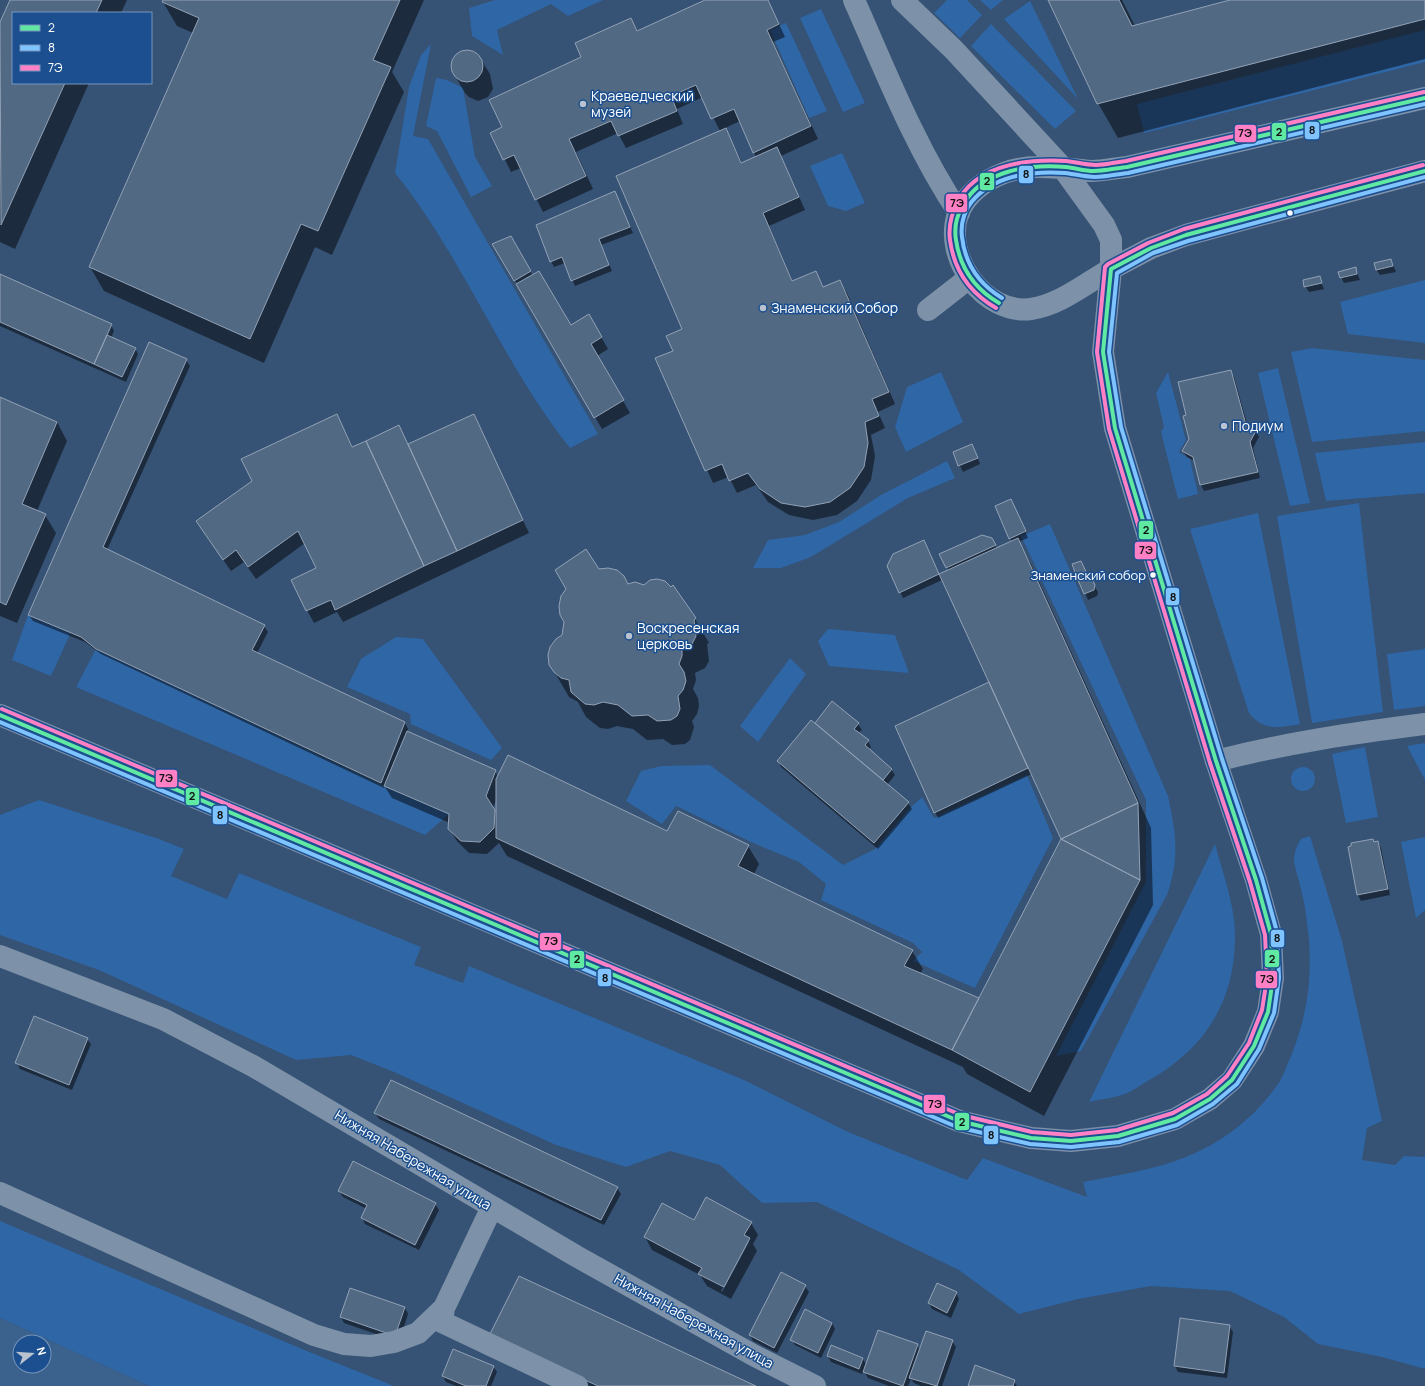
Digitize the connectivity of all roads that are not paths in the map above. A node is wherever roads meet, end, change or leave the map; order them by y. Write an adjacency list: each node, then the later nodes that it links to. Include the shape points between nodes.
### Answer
1 (854, 0): 6 (street, via 913,132 940,185)
2 (902, 0): 4 (street, via 954,50)
3 (1425, 98): 4 (street, via 1127,167 1093,171)
4 (1062, 167): 6 (street, via 1016,169 1000,174 970,195); 7 (street, via 1111,240)
5 (1425, 171): 7 (main road, via 1186,235 1151,248)
6 (958, 213): 8 (street, via 956,239 962,264)
7 (1111, 269): 8 (street, via 1057,301 1030,309 999,303 988,297); 12 (main road, via 1103,352 1115,428)
8 (969, 278): 9 (street)
9 (928, 310)
10 (0, 715): 12 (main road, via 959,1121 1031,1138 1071,1141 1118,1136 1175,1119 1210,1099 1232,1080 1254,1046 1268,1012 1273,978 1271,934 1256,880)
11 (1425, 724): 12 (street, via 1309,740)
12 (1216, 761)
13 (2, 963): 15 (street, Нижняя Набережная улица, via 162,1019 253,1066)
14 (0, 1193): 16 (street, via 314,1335 344,1344 371,1346 394,1342 418,1333)
15 (492, 1207): 16 (street); 18 (street, Нижняя Набережная улица, via 693,1321)
16 (444, 1308): 17 (street, via 442,1322)
17 (577, 1386)
18 (816, 1386)

